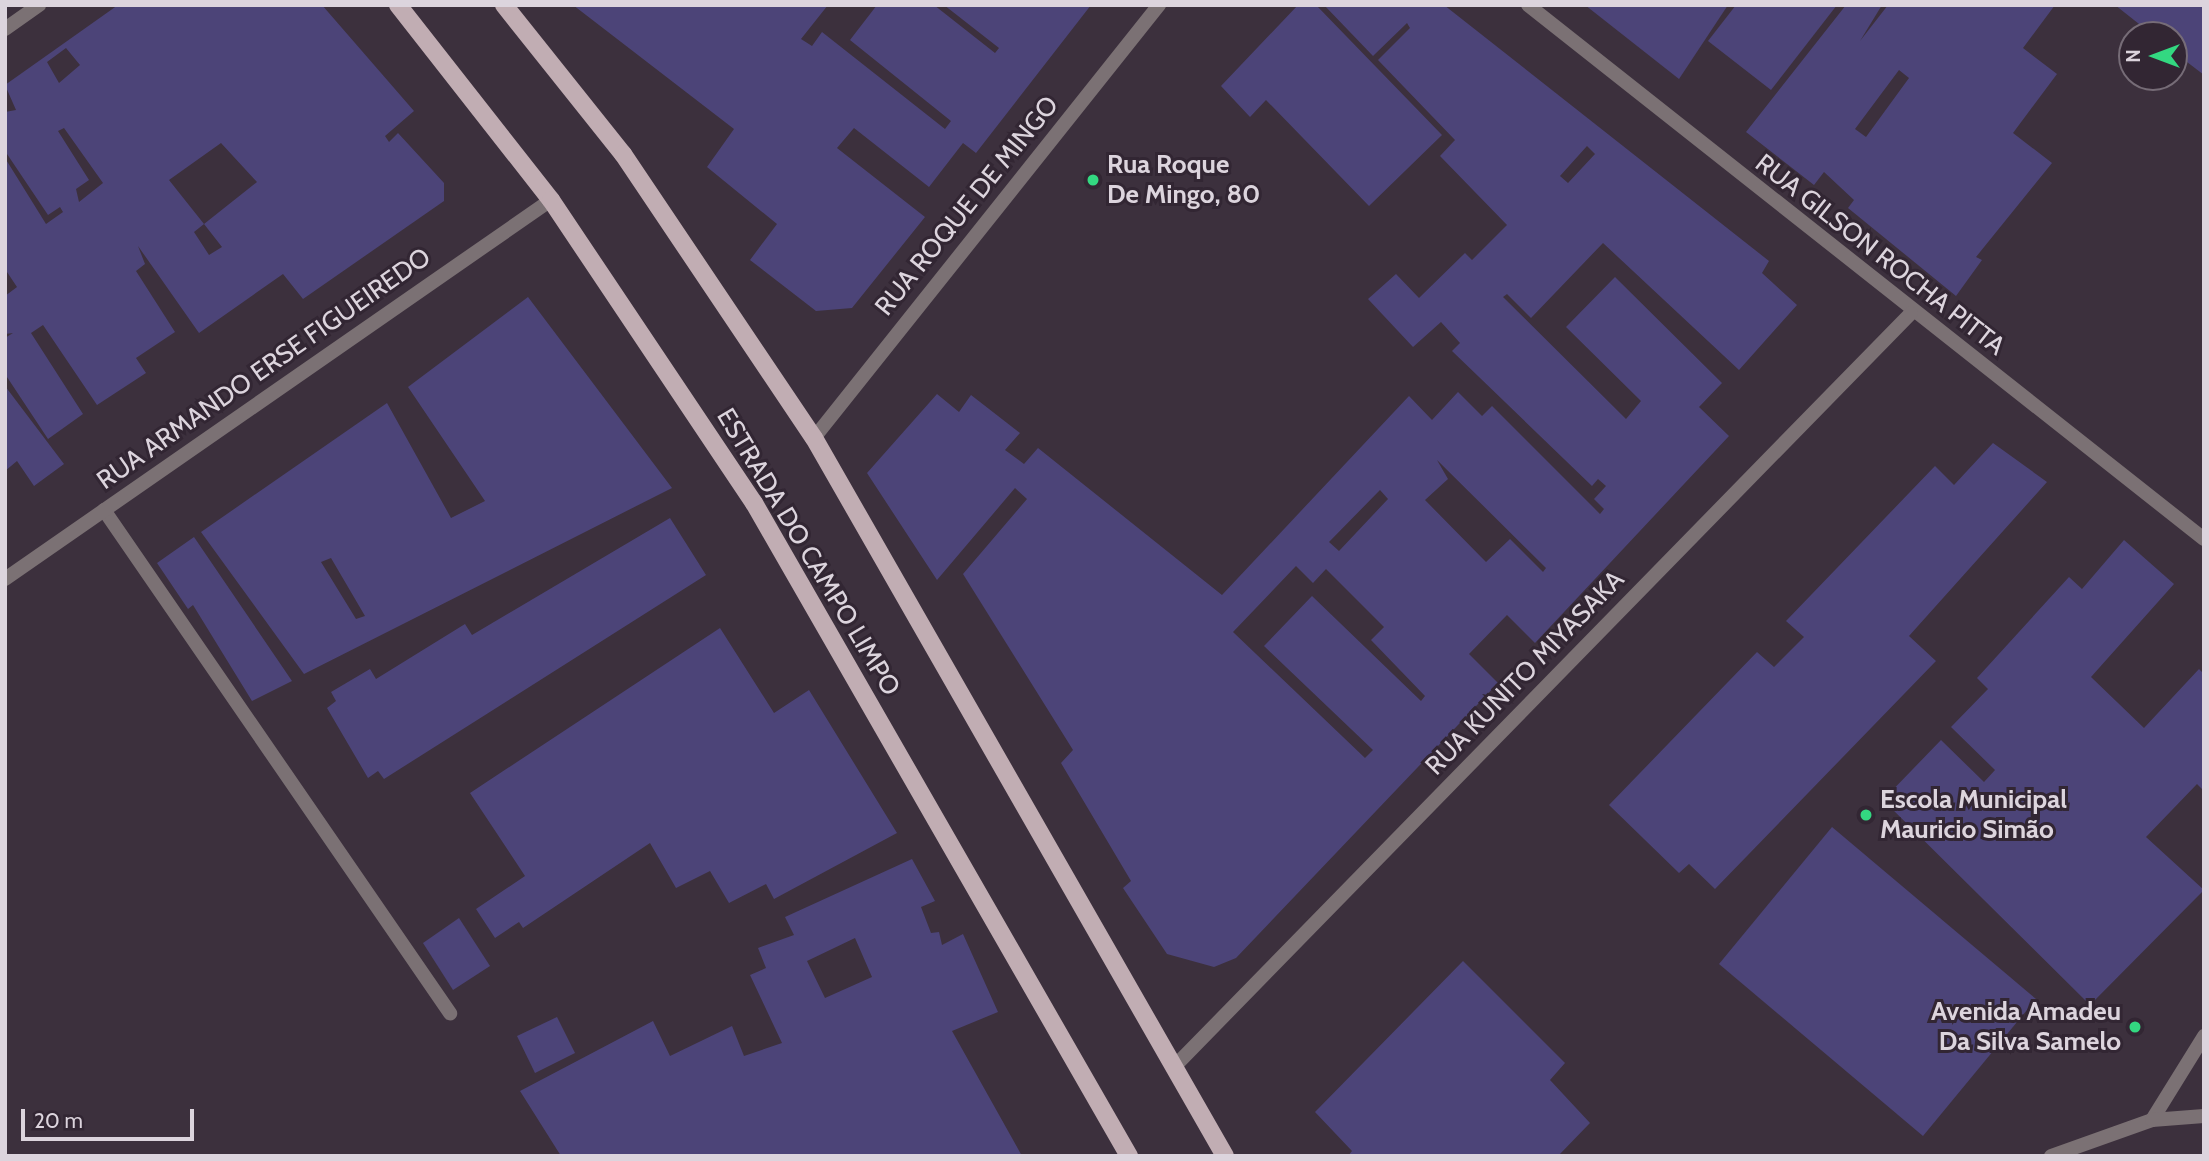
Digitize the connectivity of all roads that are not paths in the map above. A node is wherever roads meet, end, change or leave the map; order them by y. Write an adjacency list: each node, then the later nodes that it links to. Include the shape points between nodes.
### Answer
1 (39, 5): 6 (street)
2 (398, 5): 7 (main road, ESTRADA DO CAMPO LIMPO)
3 (504, 5): 9 (main road, via 623,154)
4 (1159, 5): 9 (street, RUA ROQUE DE MINGO)
5 (1528, 5): 8 (street, RUA GILSON ROCHA PITTA)
6 (5, 29)
7 (551, 200): 10 (street, RUA ARMANDO ERSE FIGUEIREDO); 18 (main road, ESTRADA DO CAMPO LIMPO, via 754,503)
8 (1911, 313): 11 (street, RUA GILSON ROCHA PITTA); 15 (street, RUA KUNITO MIYASAKA)
9 (814, 438): 15 (main road)
10 (104, 510): 12 (street, RUA ARMANDO ERSE FIGUEIREDO); 13 (street)
11 (2204, 539)
12 (5, 579)
13 (450, 1013)
14 (2204, 1036): 17 (street)
15 (1174, 1067): 19 (main road)
16 (2204, 1116): 17 (street)
17 (2152, 1120): 20 (street)
18 (1129, 1156)
19 (1226, 1156)
20 (2051, 1156)

